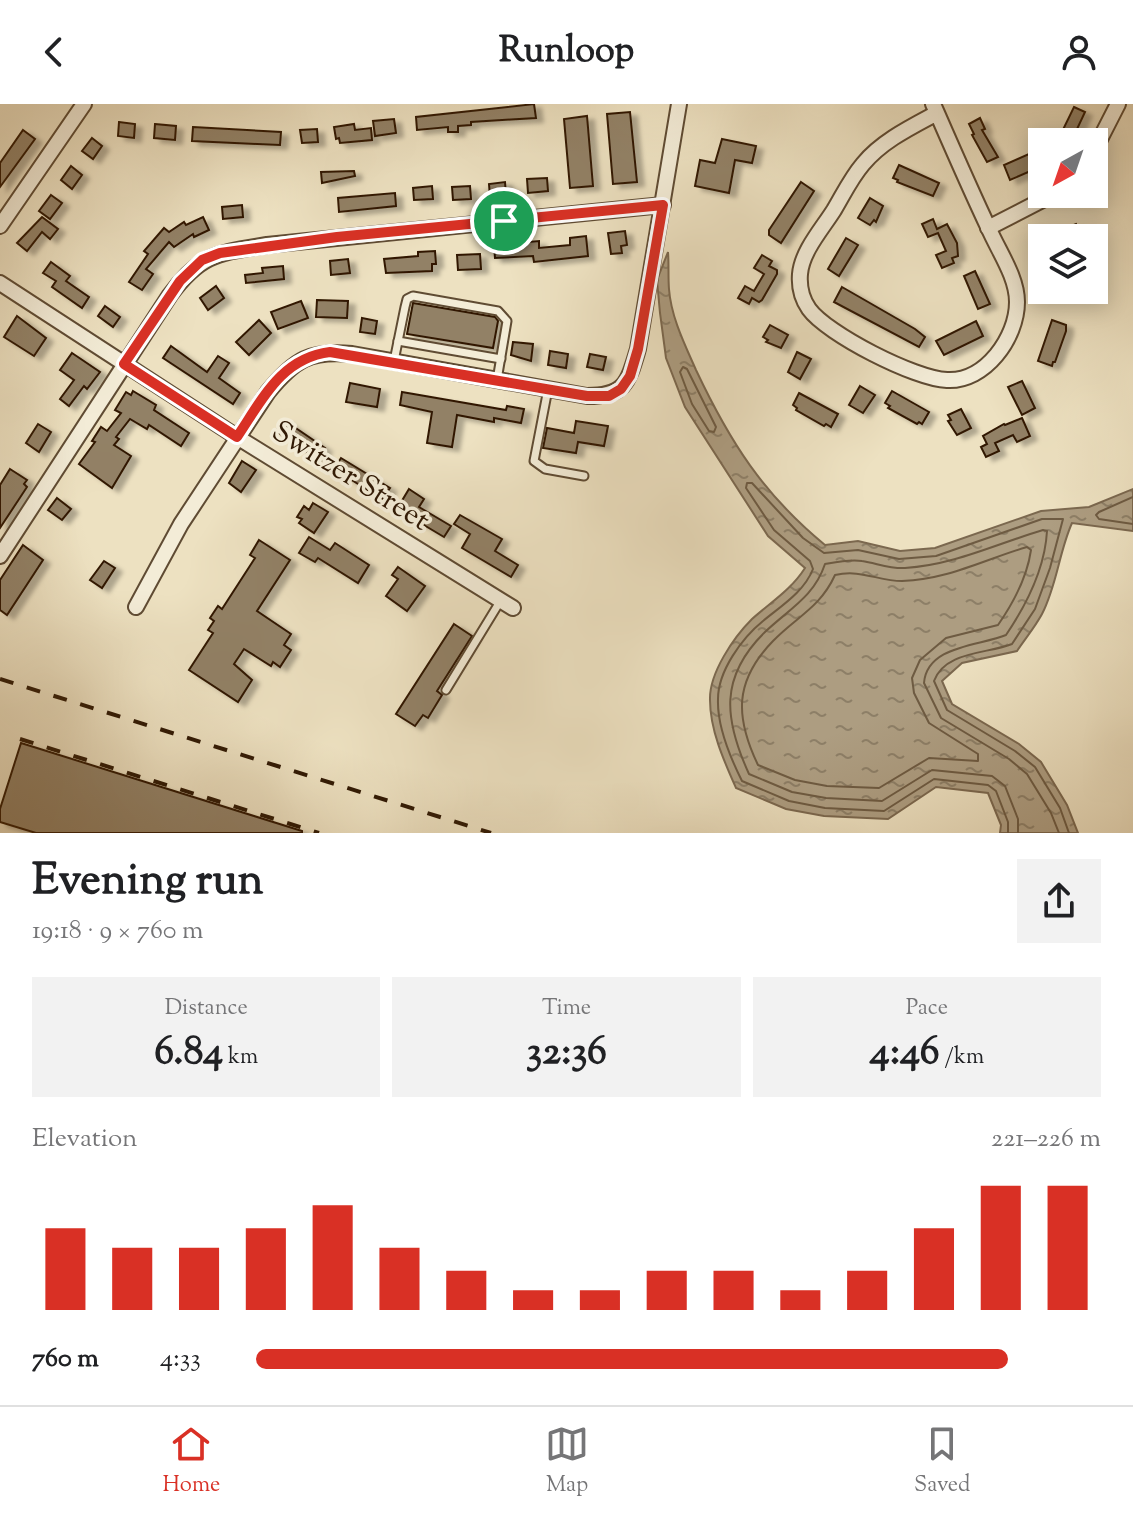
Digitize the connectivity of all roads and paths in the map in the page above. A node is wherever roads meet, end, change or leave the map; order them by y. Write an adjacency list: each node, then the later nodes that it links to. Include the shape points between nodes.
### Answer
1 (84, 104): 8 (street)
2 (679, 104): 6 (street)
3 (1118, 104): 5 (street)
4 (935, 108): 9 (street); 9 (street, via 862,164 807,253 800,274 802,296 825,325 903,368 936,379 962,378 996,355 1016,315 1012,277)
5 (1106, 128)
6 (663, 205): 14 (street, via 220,253 202,260 180,281); 16 (street, via 630,376 609,396)
7 (1030, 208): 9 (street)
8 (0, 226)
9 (988, 228)
10 (0, 283): 14 (street, Switzer Street)
11 (398, 341): 12 (lane); 12 (lane, via 407,299 413,296 498,311 507,321); 13 (lane)
12 (501, 359): 15 (lane)
13 (393, 361): 15 (street); 17 (street, via 312,354 283,374)
14 (124, 364): 17 (street, Switzer Street); 19 (street)
15 (497, 380): 16 (street)
16 (548, 389): 18 (lane, via 534,461 545,469)
17 (237, 437): 20 (street, Switzer Street); 21 (street)
18 (584, 476)
19 (0, 556)
20 (507, 604): 22 (lane)
21 (136, 607)
22 (446, 690)

